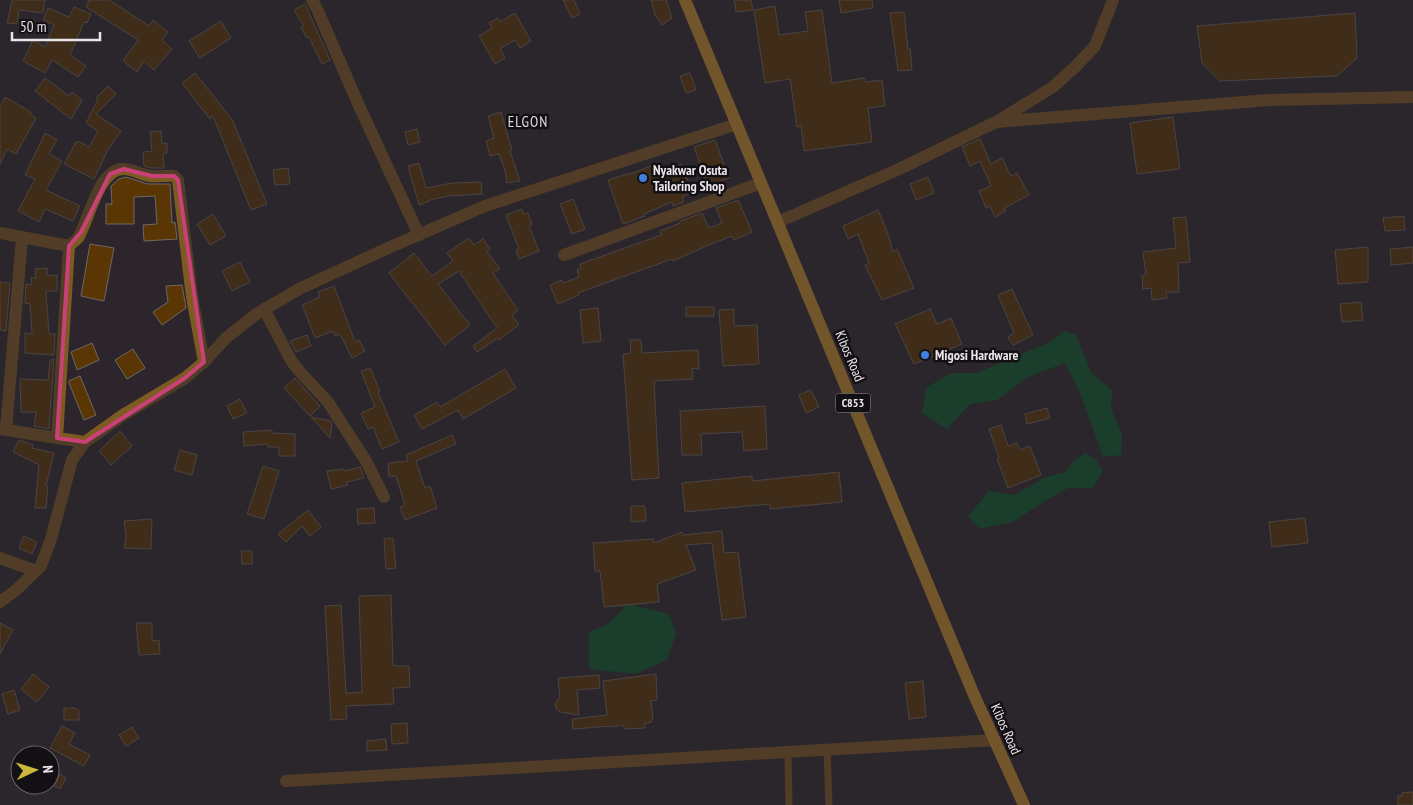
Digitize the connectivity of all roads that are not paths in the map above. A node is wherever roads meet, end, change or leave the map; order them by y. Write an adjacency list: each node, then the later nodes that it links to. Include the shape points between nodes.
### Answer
1 (312, 0): 10 (street)
2 (685, 0): 6 (main road, Kibos Road / C853)
3 (1113, 0): 5 (street, via 1095,46 1076,66 1053,87)
4 (1413, 98): 5 (street, via 1269,100)
5 (996, 122): 8 (street)
6 (737, 124): 7 (main road, Kibos Road / C853); 10 (street, via 485,206)
7 (761, 183): 8 (main road, Kibos Road / C853); 13 (street)
8 (778, 222): 23 (main road, Kibos Road / C853)
9 (0, 233): 11 (street)
10 (419, 235): 14 (street, via 299,289)
11 (22, 238): 12 (street); 16 (street)
12 (69, 246): 15 (street, via 81,232 98,192 110,174 124,169 152,176 174,176 178,180); 17 (street)
13 (564, 255)
14 (264, 309): 15 (street, via 226,338); 19 (street, via 292,362 333,410 366,461)
15 (204, 362): 18 (street, via 186,378)
16 (3, 429): 17 (street)
17 (57, 438): 18 (street)
18 (85, 442): 21 (street, via 72,460 51,539)
19 (384, 497)
20 (0, 558): 21 (street)
21 (36, 572): 22 (street)
22 (0, 602)
23 (995, 740): 24 (street); 29 (main road, Kibos Road / C853)
24 (827, 750): 25 (street); 28 (lane)
25 (788, 752): 26 (street); 27 (lane)
26 (286, 781)
27 (789, 805)
28 (829, 805)
29 (1024, 805)

